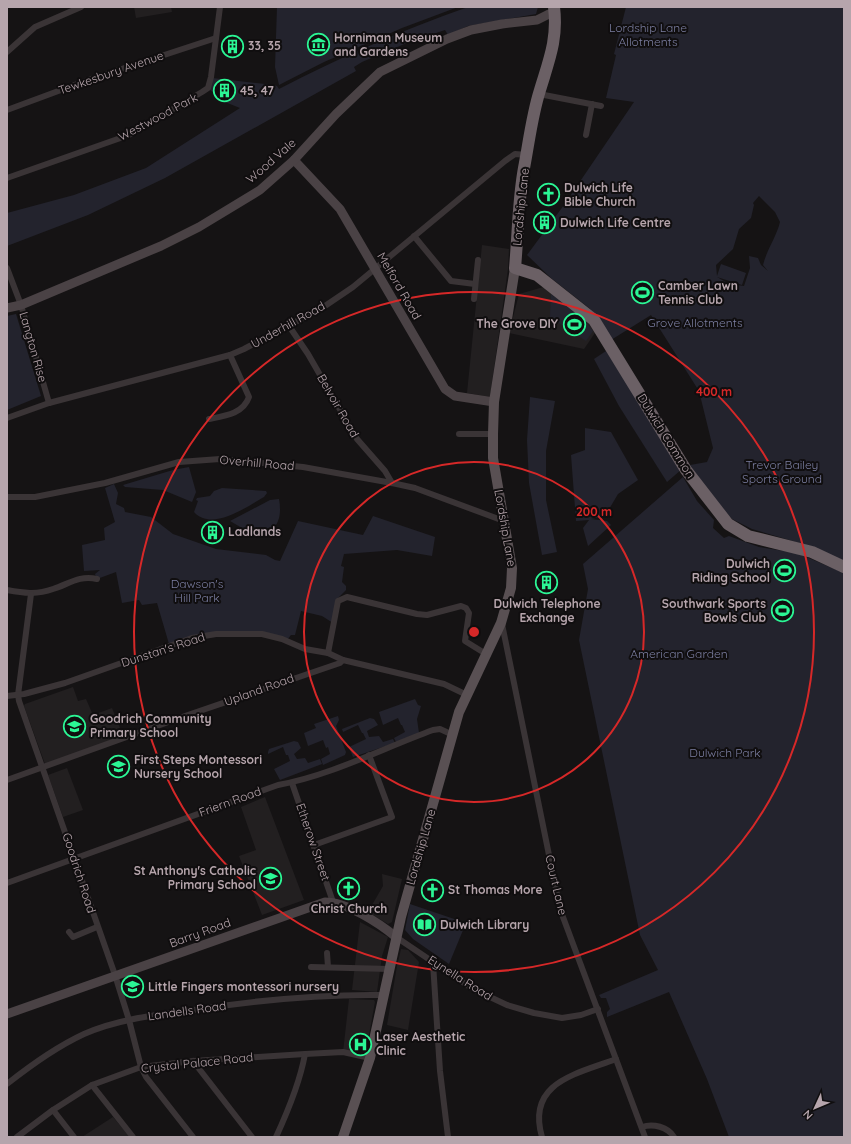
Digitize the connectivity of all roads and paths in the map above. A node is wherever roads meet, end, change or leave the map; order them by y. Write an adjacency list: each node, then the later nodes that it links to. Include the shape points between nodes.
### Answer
1 (81, 7): 5 (street, via 35,27)
2 (220, 7): 4 (street, Westwood Park)
3 (551, 14): 7 (highway, Lordship Lane); 13 (street, Wood Vale, via 536,20 471,30 380,72 336,114)
4 (216, 38): 10 (street, Tewkesbury Avenue); 14 (street, Westwood Park, via 210,82 202,92 129,135)
5 (10, 46): 6 (street)
6 (7, 52)
7 (539, 92): 8 (street); 12 (highway, Lordship Lane)
8 (592, 104): 9 (street); 11 (street)
9 (601, 106)
10 (7, 110)
11 (586, 136)
12 (527, 155): 15 (street, Underhill Road, via 515,154 505,161); 18 (highway, Lordship Lane, via 521,189)
13 (294, 160): 19 (street, Melford Road, via 340,209); 22 (street, Wood Vale, via 260,190 197,228 161,246)
14 (7, 178)
15 (414, 236): 19 (street, Underhill Road); 20 (street, via 451,281)
16 (478, 260): 20 (street)
17 (7, 268): 22 (street, Langton Rise)
18 (515, 268): 26 (main road, Lordship Lane); 35 (highway, Dulwich Common, via 533,272 594,320 686,470 728,524 748,536 812,552)
19 (375, 269): 24 (street, Underhill Road, via 322,308); 26 (street, Melford Road, via 445,389 455,396)
20 (475, 284): 21 (street)
21 (474, 299)
22 (20, 305): 23 (street, Wood Vale); 27 (street, Langton Rise)
23 (7, 308)
24 (289, 326): 25 (street, Underhill Road); 32 (street, Belvoir Road, via 357,439)
25 (230, 355): 27 (street, Underhill Road); 29 (street, via 249,397 241,409)
26 (494, 402): 31 (main road, Lordship Lane)
27 (49, 403): 28 (street, Underhill Road)
28 (7, 418)
29 (209, 419)
30 (460, 434): 31 (street)
31 (494, 434): 34 (main road, Lordship Lane, via 494,458)
32 (392, 482): 33 (street, Overhill Road, via 303,467 240,460 204,460 179,462 105,483 35,497); 34 (street, Overhill Road, via 428,492)
33 (7, 497)
34 (504, 521): 39 (main road, Lordship Lane, via 512,571 511,588)
35 (844, 566)
36 (97, 579): 38 (street, via 86,577)
37 (7, 590): 38 (street)
38 (31, 594): 43 (street, Goodrich Road)
39 (502, 624): 41 (main road, Lordship Lane); 65 (street, Court Lane, via 560,909)
40 (328, 653): 41 (street, via 338,601 347,596 417,614 427,615 461,606 466,608 469,613 465,641); 42 (street, Dunstan's Road); 43 (street, Dunstan's Road, via 305,649 262,634 216,634 192,638 65,683)
41 (486, 654): 44 (main road, Lordship Lane)
42 (343, 660): 44 (street, via 444,684); 48 (street, Upland Road)
43 (18, 695): 45 (street, Dunstan's Road); 48 (street, Goodrich Road)
44 (467, 695): 46 (main road, Lordship Lane)
45 (7, 696)
46 (453, 735): 47 (street, Friern Road, via 440,729 433,730); 57 (main road, Lordship Lane)
47 (369, 755): 50 (street, Friern Road); 51 (street, via 392,817)
48 (43, 767): 49 (street, Upland Road); 52 (street, Goodrich Road)
49 (7, 780)
50 (292, 783): 51 (street, Etherow Street); 52 (street, Friern Road, via 278,785)
51 (314, 845): 54 (street, Etherow Street)
52 (75, 857): 53 (street, Friern Road); 55 (street, Goodrich Road)
53 (7, 883)
54 (333, 902): 57 (street, via 349,908); 63 (street, Barry Road, via 297,911)
55 (97, 927): 56 (street, via 73,937); 63 (street, Goodrich Road)
56 (69, 932)
57 (396, 937): 59 (street, Eynella Road); 62 (main road, Lordship Lane)
58 (327, 953): 61 (street)
59 (433, 963): 65 (street, Eynella Road, via 480,994 519,1009 566,1018); 84 (street, via 440,1071)
60 (311, 967): 61 (street)
61 (328, 967): 62 (street)
62 (390, 969): 64 (main road, Lordship Lane)
63 (115, 976): 66 (street, Barry Road); 67 (street, Goodrich Road)
64 (384, 995): 67 (street, Landells Road, via 270,998); 69 (main road, Lordship Lane)
65 (598, 1009): 70 (street, Court Lane)
66 (7, 1014)
67 (129, 1020): 72 (street, Goodrich Road); 73 (street, Landells Road, via 84,1034 54,1050)
68 (305, 1054): 69 (street, Crystal Palace Road, via 343,1052); 71 (street, Crystal Palace Road); 82 (street, via 288,1112)
69 (370, 1058): 83 (main road, Lordship Lane)
70 (616, 1059): 76 (street, Court Lane); 85 (street, via 569,1076 548,1092 541,1104 539,1115)
71 (193, 1061): 72 (street, Crystal Palace Road); 81 (street)
72 (140, 1067): 74 (street, Crystal Palace Road); 80 (street, Goodrich Road)
73 (7, 1084)
74 (92, 1085): 75 (street, Crystal Palace Road); 79 (street)
75 (53, 1110): 77 (street, Crystal Palace Road); 78 (street)
76 (642, 1127): 86 (street, Court Lane); 87 (street, via 654,1126 670,1131)
77 (17, 1137)
78 (74, 1137)
79 (133, 1137)
80 (193, 1137)
81 (252, 1137)
82 (276, 1137)
83 (344, 1137)
84 (448, 1137)
85 (542, 1137)
86 (645, 1137)
87 (674, 1137)

